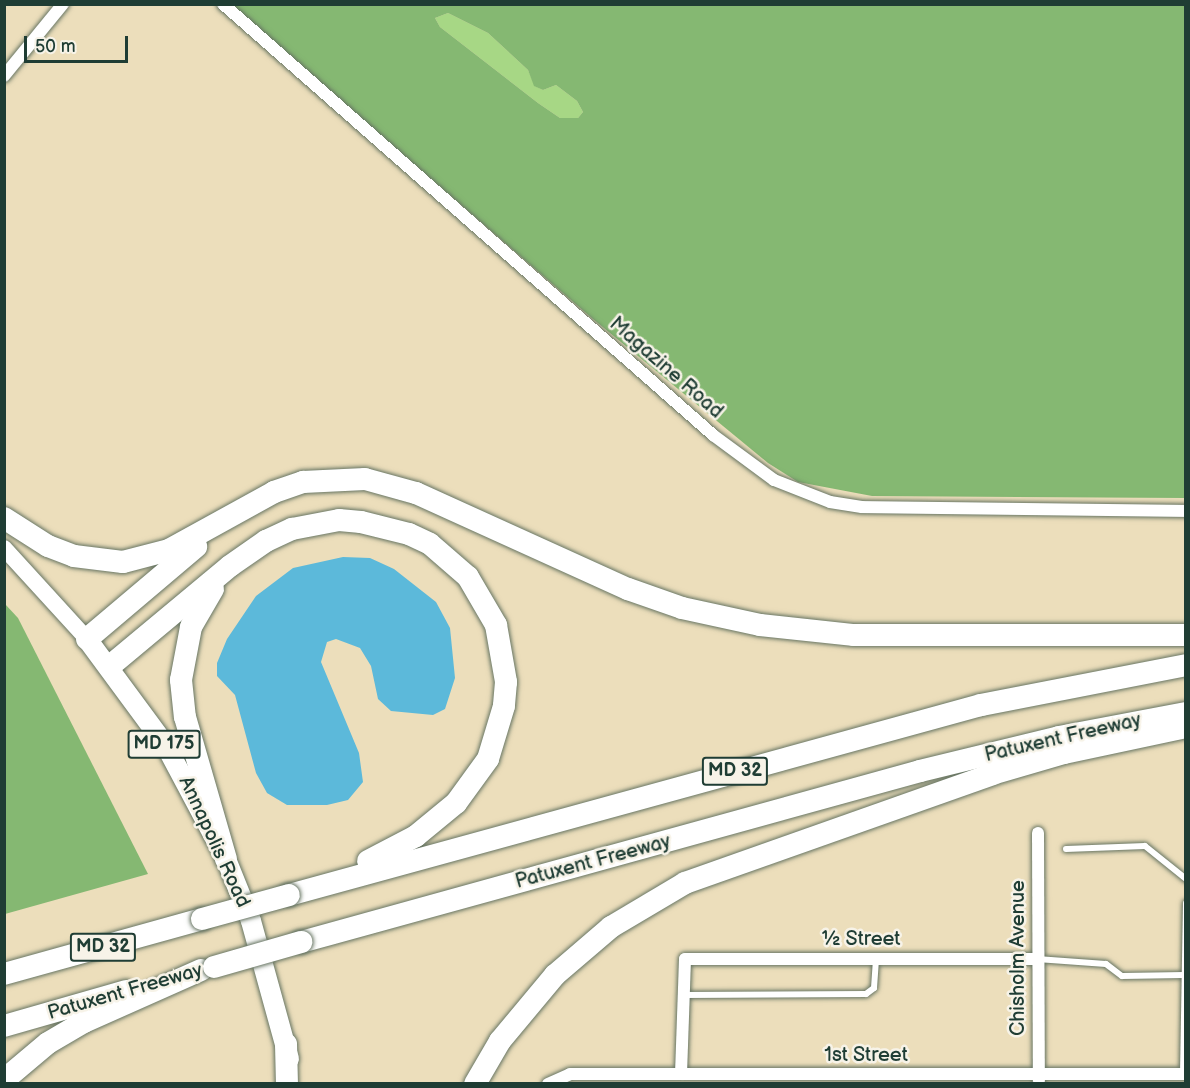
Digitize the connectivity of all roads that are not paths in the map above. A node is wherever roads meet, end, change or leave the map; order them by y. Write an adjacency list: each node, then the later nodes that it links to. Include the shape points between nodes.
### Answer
1 (63, 4): 3 (street)
2 (224, 4): 5 (street, Magazine Road, via 713,435 774,480 830,502 862,507)
3 (4, 76)
4 (246, 505): 6 (highway, via 170,550 123,562 100,562 65,553); 9 (highway, via 303,483 336,478 390,484 628,589 682,608 760,626 854,635); 10 (highway)
5 (1185, 511)
6 (4, 518)
7 (4, 548): 10 (main road, Annapolis Road / MD 175)
8 (230, 566): 12 (highway); 17 (highway, via 201,604 191,627 181,680 185,717); 19 (highway, via 292,529 339,520 386,526 430,544 468,577 496,625 503,653 506,682 498,731 488,759 456,803 409,840)
9 (1185, 635)
10 (87, 639): 12 (main road, Annapolis Road / MD 175)
11 (1185, 665): 19 (highway, MD 32, via 1054,688 971,708)
12 (110, 666): 17 (main road, Annapolis Road / MD 175, via 166,746)
13 (1185, 713): 23 (highway, Patuxent Freeway / MD 32, bridge, via 1059,737 932,768)
14 (1185, 728): 35 (highway, via 1064,753 992,774 685,883 611,927 555,975 500,1041)
15 (1038, 833): 22 (street, Chisholm Avenue)
16 (1066, 849): 18 (lane, via 1145,846)
17 (226, 859): 28 (main road, Annapolis Road / MD 175, via 251,921)
18 (1185, 879)
19 (299, 891): 24 (highway, MD 32, bridge)
20 (1185, 903): 25 (lane)
21 (876, 958): 22 (street, ½ Street); 26 (lane, via 874,988 866,994); 26 (street, ½ Street, via 685,959)
22 (1037, 959): 25 (lane, via 1106,964 1122,976); 31 (street, Chisholm Avenue)
23 (208, 969): 27 (highway, Patuxent Freeway / MD 32); 32 (highway, via 84,1023 48,1043)
24 (4, 974)
25 (1184, 975): 30 (lane)
26 (684, 995): 29 (street)
27 (4, 1026)
28 (286, 1044): 33 (highway); 34 (main road, Annapolis Road / MD 175)
29 (681, 1074): 31 (street, 1st Street); 36 (street, 1st Street, via 570,1074)
30 (1184, 1074): 31 (street, 1st Street)
31 (1039, 1079)
32 (4, 1080)
33 (286, 1083)
34 (295, 1083)
35 (475, 1083)
36 (548, 1083)

